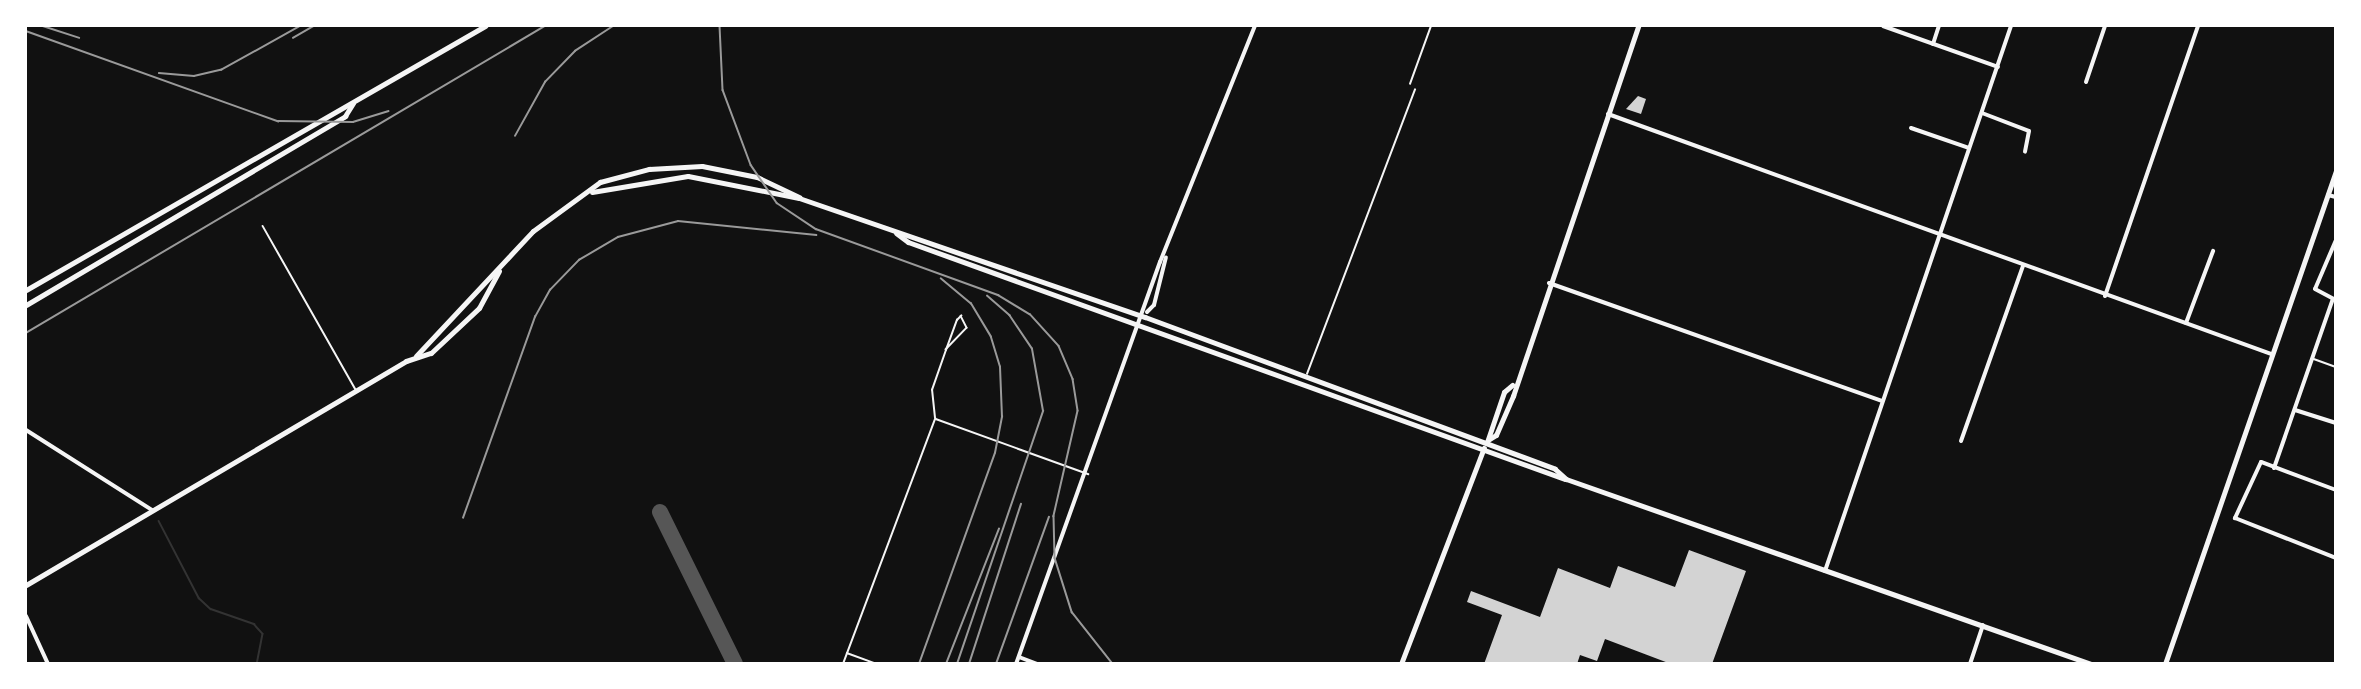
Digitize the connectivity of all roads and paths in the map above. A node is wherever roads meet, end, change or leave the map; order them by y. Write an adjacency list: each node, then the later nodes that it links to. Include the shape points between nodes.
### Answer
1 (485, 26): 15 (main road)
2 (1255, 26): 31 (street)
3 (1431, 26): 13 (lane)
4 (1638, 26): 17 (main road)
5 (1883, 26): 10 (street)
6 (1939, 26): 10 (street)
7 (2011, 26): 11 (street)
8 (2105, 26): 12 (street)
9 (2198, 26): 36 (street)
10 (1933, 44): 11 (street)
11 (1998, 67): 16 (street)
12 (2086, 82)
13 (1410, 84)
14 (1415, 90): 47 (lane)
15 (353, 103): 35 (main road); 38 (main road, via 339,119)
16 (1982, 113): 19 (street); 20 (street, via 2029,131)
17 (1607, 114): 28 (street); 34 (main road)
18 (1911, 128): 19 (street)
19 (1970, 148): 28 (street)
20 (2025, 152)
21 (2336, 171): 23 (street)
22 (592, 192): 25 (main road, via 688,176); 25 (main road, via 600,182 632,172 702,166 757,177); 33 (main road, via 546,220)
23 (2328, 195): 24 (street); 43 (street)
24 (2336, 197)
25 (800, 198): 27 (main road)
26 (263, 226): 49 (lane)
27 (894, 232): 39 (main road); 41 (main road, via 908,242)
28 (1939, 235): 32 (street); 50 (street)
29 (2336, 240): 37 (street, via 2315,289)
30 (2214, 251): 40 (street)
31 (1166, 256): 39 (street); 39 (street, via 1154,306)
32 (2023, 266): 36 (street); 55 (street)
33 (499, 272): 44 (main road); 44 (main road, via 497,283 466,322 431,353)
34 (1549, 282): 48 (main road); 50 (street)
35 (26, 290)
36 (2105, 296): 40 (street)
37 (2334, 300): 45 (street)
38 (26, 304)
39 (1146, 314): 41 (street); 47 (main road)
40 (2186, 324): 43 (street)
41 (1141, 326): 57 (main road); 59 (street)
42 (946, 350): 42 (lane, via 964,332 966,317 957,320); 52 (lane, via 932,390)
43 (2271, 354): 80 (street)
44 (416, 356): 49 (main road)
45 (2312, 359): 46 (lane); 51 (street)
46 (2336, 367)
47 (1306, 376): 56 (main road)
48 (1512, 384): 56 (main road, via 1504,392); 56 (main road, via 1496,435)
49 (356, 390): 62 (main road)
50 (1882, 400): 64 (street)
51 (2295, 410): 53 (street); 58 (street)
52 (935, 419): 59 (lane); 68 (lane)
53 (2336, 423)
54 (26, 430): 62 (street)
55 (1961, 441)
56 (1487, 442): 57 (street); 60 (main road, via 1555,469)
57 (1482, 453): 60 (main road); 76 (street)
58 (2274, 468): 61 (street); 63 (street, via 2257,464 2236,522)
59 (1088, 474): 70 (street)
60 (1566, 479): 64 (main road)
61 (2336, 490)
62 (152, 510): 65 (main road)
63 (2336, 558)
64 (1825, 572): 67 (main road)
65 (26, 585)
66 (26, 616): 71 (street)
67 (1984, 624): 69 (main road); 77 (street)
68 (847, 653): 72 (lane); 73 (lane)
69 (2069, 655): 78 (street); 79 (main road)
70 (1019, 657): 74 (street); 75 (street)
71 (48, 663)
72 (843, 663)
73 (877, 663)
74 (1016, 663)
75 (1037, 663)
76 (1401, 663)
77 (1970, 663)
78 (2066, 663)
79 (2091, 663)
80 (2165, 663)

